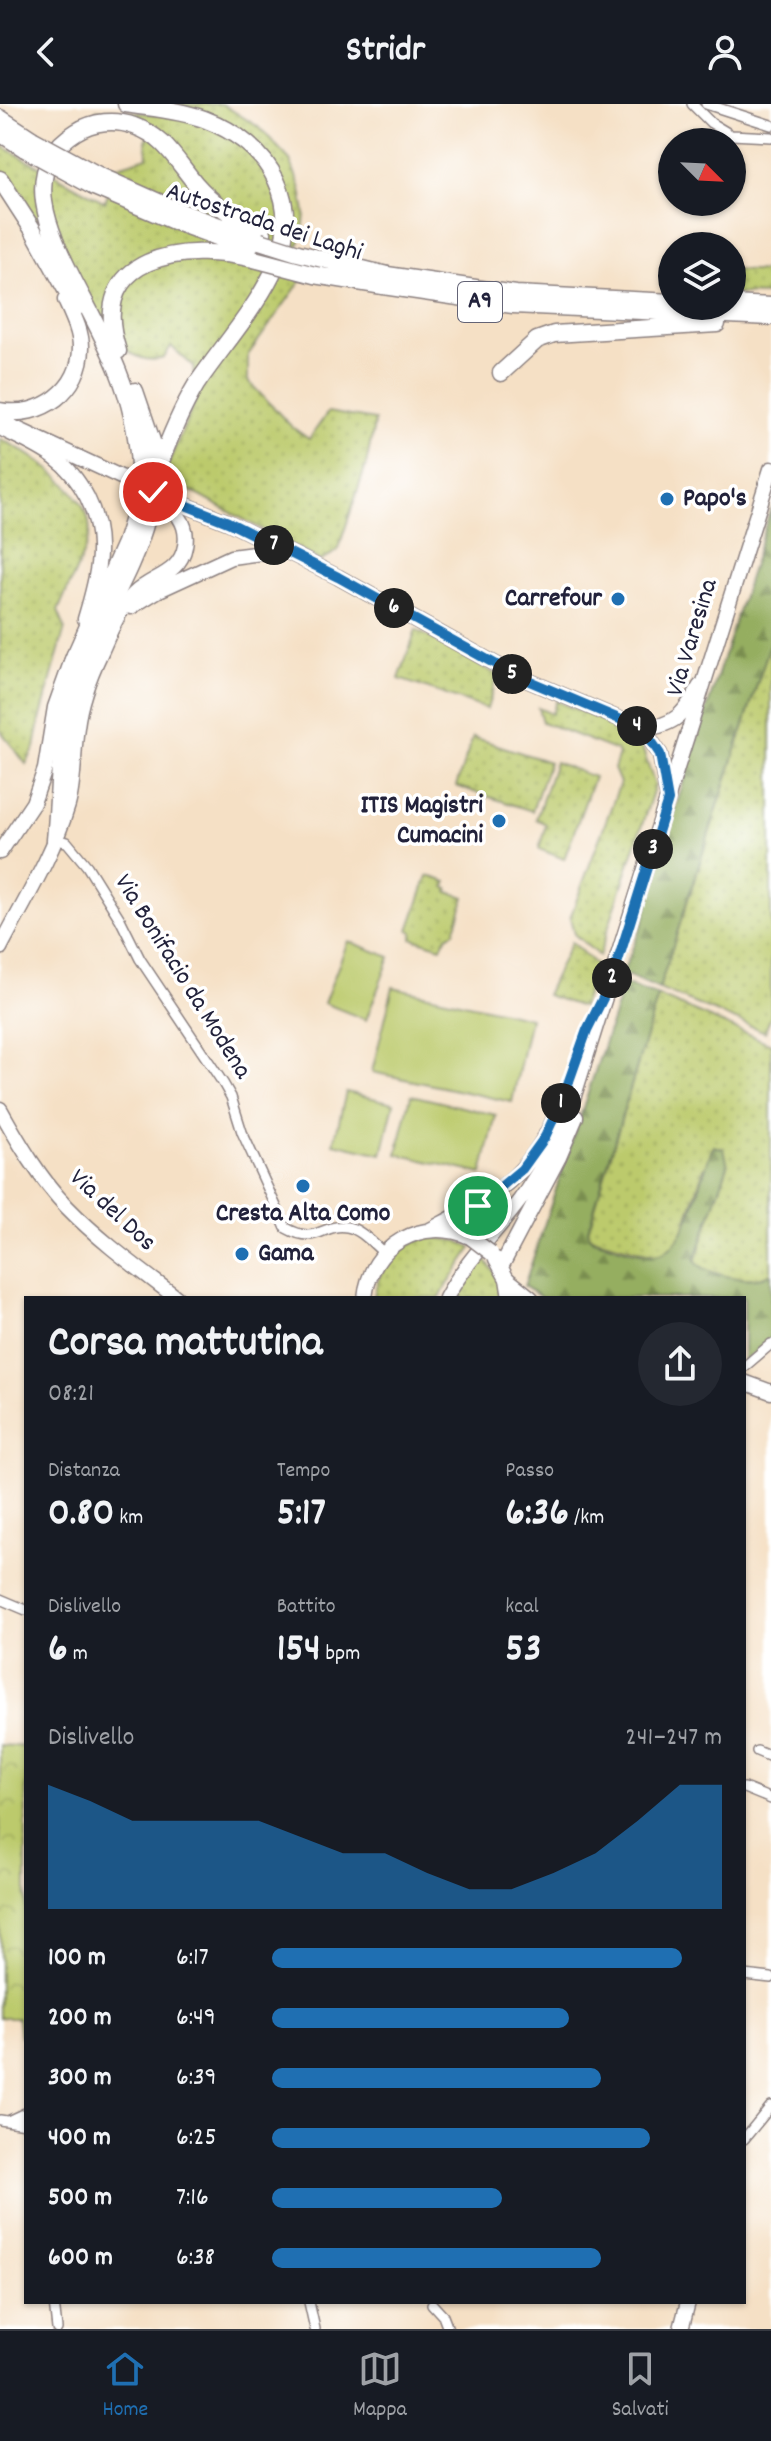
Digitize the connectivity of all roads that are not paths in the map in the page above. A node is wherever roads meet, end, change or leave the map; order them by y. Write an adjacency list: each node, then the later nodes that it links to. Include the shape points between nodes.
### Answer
1 (126, 104): 27 (highway, via 201,118 237,135 272,170 284,201 285,234 273,271 195,387)
2 (692, 104): 7 (street)
3 (706, 104): 4 (street)
4 (730, 112): 6 (street); 8 (street)
5 (0, 118): 12 (highway, Autostrada dei Laghi / A9)
6 (771, 125)
7 (719, 128)
8 (721, 128)
9 (0, 133): 12 (highway, Autostrada dei Laghi / A9)
10 (746, 136): 11 (street)
11 (771, 137)
12 (28, 144): 15 (highway, Autostrada dei Laghi / A9, bridge, via 178,223)
13 (0, 179): 14 (highway)
14 (33, 230): 22 (highway, via 76,321 79,365 69,386 49,404 27,412); 24 (highway)
15 (258, 246): 17 (highway, Autostrada dei Laghi / A9, bridge, via 295,264 463,300); 24 (highway, via 158,138 132,125 87,126 57,148 44,178 47,223 110,352); 27 (highway, via 171,255 138,266 116,294 113,333 145,417)
16 (658, 302): 17 (highway, Autostrada dei Laghi / A9)
17 (579, 304): 20 (highway, Autostrada dei Laghi / A9)
18 (746, 305): 19 (highway)
19 (771, 306)
20 (771, 319): 21 (highway, via 554,334 537,340)
21 (501, 373)
22 (0, 411)
23 (0, 421): 28 (main road)
24 (134, 421): 29 (highway, bridge)
25 (0, 428): 32 (main road, via 56,458 74,476 93,510 99,568)
26 (771, 469): 33 (main road, Via Varesina)
27 (156, 474): 29 (highway, bridge)
28 (153, 492): 30 (main road); 31 (main road, via 182,519 185,550 175,568 134,594)
29 (141, 515): 32 (highway); 38 (highway, via 138,545 74,686)
30 (284, 550): 31 (main road, via 231,557 157,591); 35 (main road, via 515,675)
31 (118, 617): 38 (main road, via 86,688 68,804)
32 (72, 662): 39 (main road, via 55,707 45,769 33,803)
33 (702, 682): 34 (main road, via 686,709); 36 (main road, Via Varesina)
34 (664, 726): 35 (main road); 36 (main road)
35 (643, 729): 37 (main road, via 660,754)
36 (687, 741): 37 (main road, Via Varesina)
37 (668, 800): 41 (main road, Via Varesina)
38 (55, 840): 40 (main road); 44 (street, Via Bonifacio da Modena, via 67,842 87,866 140,959 223,1083 286,1228 316,1236 344,1226)
39 (0, 852)
40 (0, 948)
41 (612, 980): 43 (main road, via 587,1030 554,1121 534,1155 493,1195); 45 (main road, via 576,1118); 48 (main road, Via Varesina, via 572,1102 550,1149 520,1200)
42 (0, 1109): 47 (main road, Via del Dos, via 66,1206)
43 (430, 1230): 44 (main road, via 403,1238); 45 (main road, bridge, via 470,1237 491,1253)
44 (384, 1253): 46 (main road)
45 (504, 1273): 49 (main road); 50 (main road)
46 (362, 1295)
47 (174, 1296)
48 (447, 1296)
49 (510, 1296)
50 (529, 1296)
51 (771, 1344): 52 (street)
52 (746, 1365)
53 (746, 1383): 54 (main road)
54 (771, 1392)
55 (0, 1599): 56 (street)
56 (24, 1609)
57 (757, 1751): 58 (street)
58 (771, 1757)
59 (746, 1789): 60 (street)
60 (771, 1799)
61 (746, 1975): 62 (street)
62 (771, 1978)
63 (771, 2106): 66 (street)
64 (24, 2113): 65 (street)
65 (5, 2120)
66 (746, 2137)
67 (54, 2304): 71 (street)
68 (309, 2304): 72 (street)
69 (432, 2304): 73 (street)
70 (687, 2304): 74 (main road)
71 (57, 2329)
72 (315, 2329)
73 (448, 2329)
74 (681, 2329)

